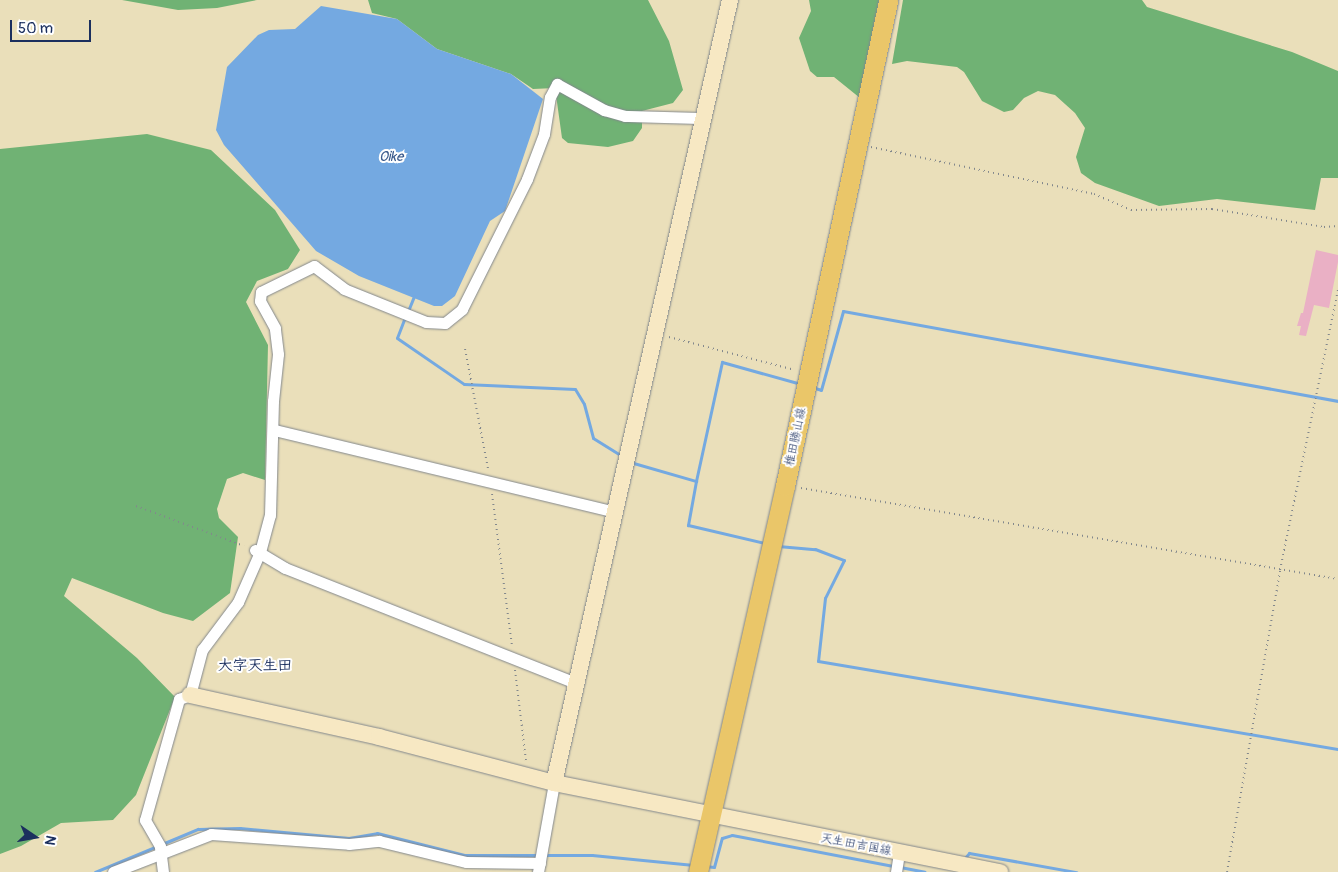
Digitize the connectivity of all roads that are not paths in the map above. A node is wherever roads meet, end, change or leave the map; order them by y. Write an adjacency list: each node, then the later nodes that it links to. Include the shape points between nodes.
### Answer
1 (730, 0): 3 (street)
2 (888, 0): 10 (main road, 椎田勝山線)
3 (703, 118): 4 (street, via 625,116 604,110 557,84 550,97 544,134 527,179 462,309 445,323 426,322 344,289 314,266 264,288 259,296 260,302 277,336); 5 (street)
4 (274, 430): 5 (street); 6 (street, via 270,515)
5 (616, 512): 7 (street)
6 (257, 551): 7 (street, via 285,568); 8 (street, via 228,618 202,650)
7 (576, 683): 9 (street)
8 (190, 695): 9 (street, 天生田吉国線, via 380,737); 11 (street, via 179,698 146,810 145,820)
9 (554, 783): 10 (street, 天生田吉国線); 13 (street)
10 (713, 817): 12 (street, 天生田吉国線); 16 (main road, 椎田勝山線)
11 (160, 853): 13 (street, via 195,838 217,834 349,844 378,840 466,862); 14 (street); 15 (street)
12 (899, 854): 17 (street); 18 (street, 天生田吉国線)
13 (539, 868)
14 (113, 872)
15 (163, 872)
16 (698, 872)
17 (896, 872)
18 (1000, 872)

